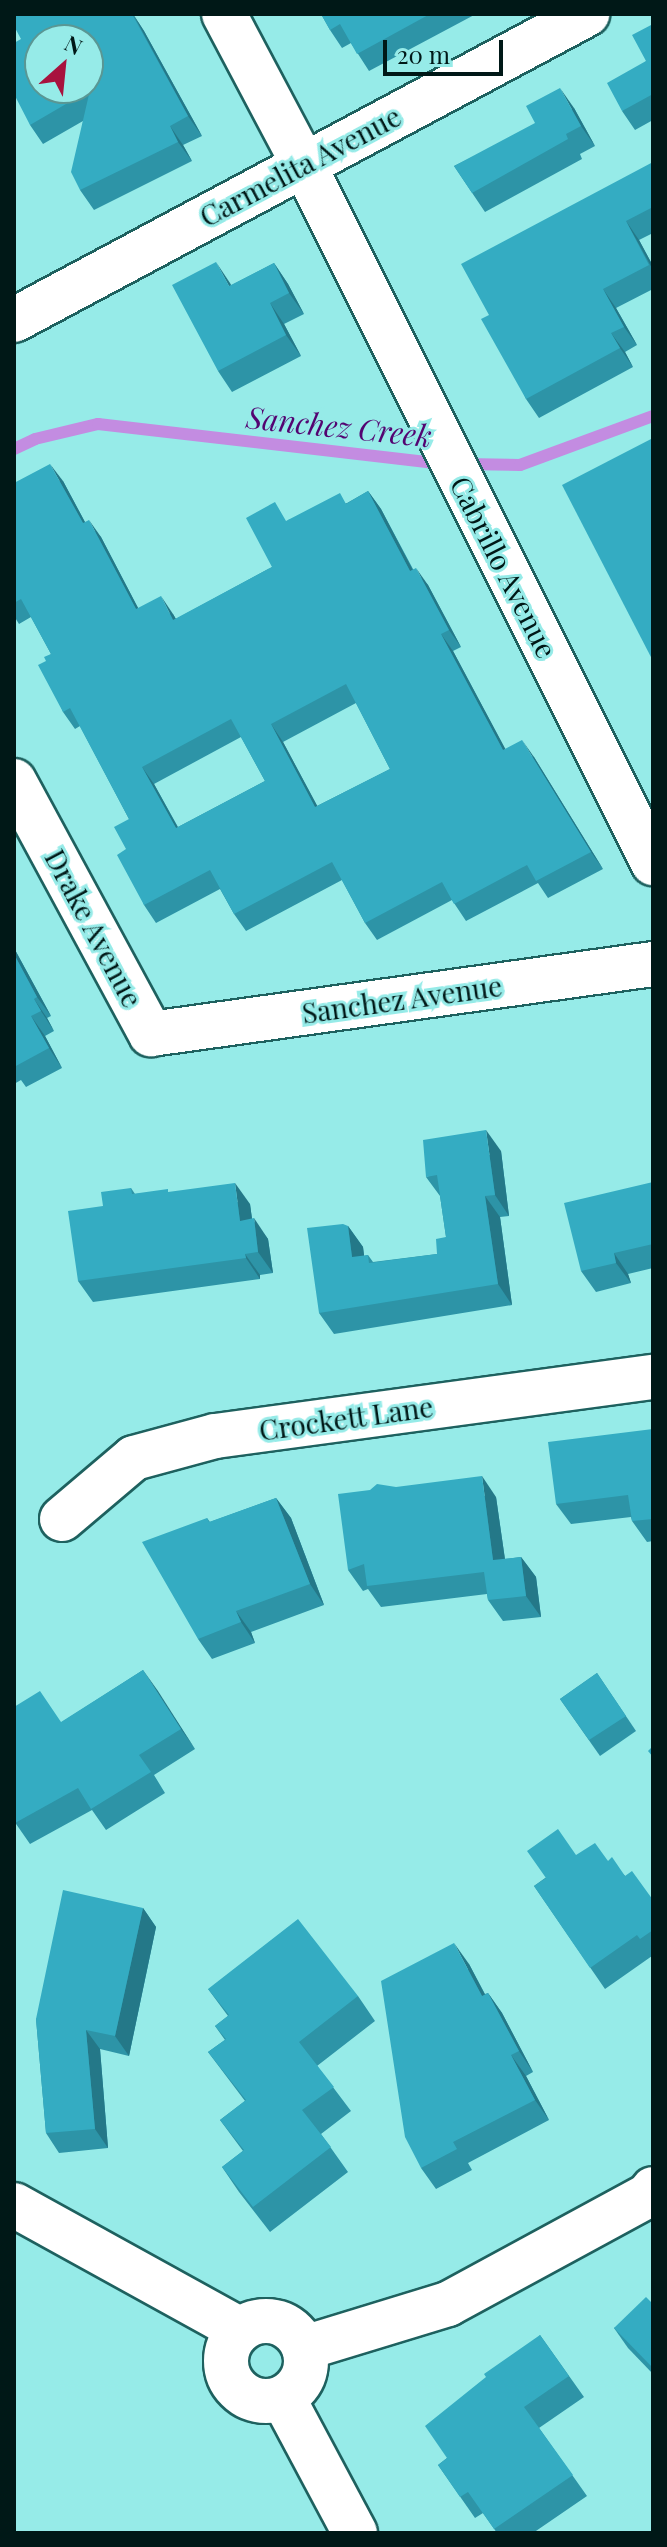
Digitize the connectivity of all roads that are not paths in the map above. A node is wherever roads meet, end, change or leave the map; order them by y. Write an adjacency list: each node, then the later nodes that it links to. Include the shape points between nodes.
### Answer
1 (224, 14): 3 (street, Cabrillo Avenue)
2 (587, 14): 3 (street, Carmelita Avenue)
3 (303, 163): 4 (street, Carmelita Avenue); 6 (street, Cabrillo Avenue)
4 (14, 320)
5 (14, 781): 8 (street, Drake Avenue)
6 (653, 863)
7 (653, 964): 8 (street, Sanchez Avenue)
8 (151, 1034)
9 (653, 1377): 10 (street, Crockett Lane, via 215,1436 134,1458)
10 (62, 1519)
11 (653, 2189): 14 (street, via 448,2304)
12 (14, 2205): 13 (street)
13 (240, 2330): 14 (street, via 251,2323 277,2322 289,2327); 15 (street, via 226,2365 236,2388 258,2400)
14 (304, 2348): 15 (street, via 301,2383)
15 (283, 2398): 16 (street)
16 (355, 2533)

